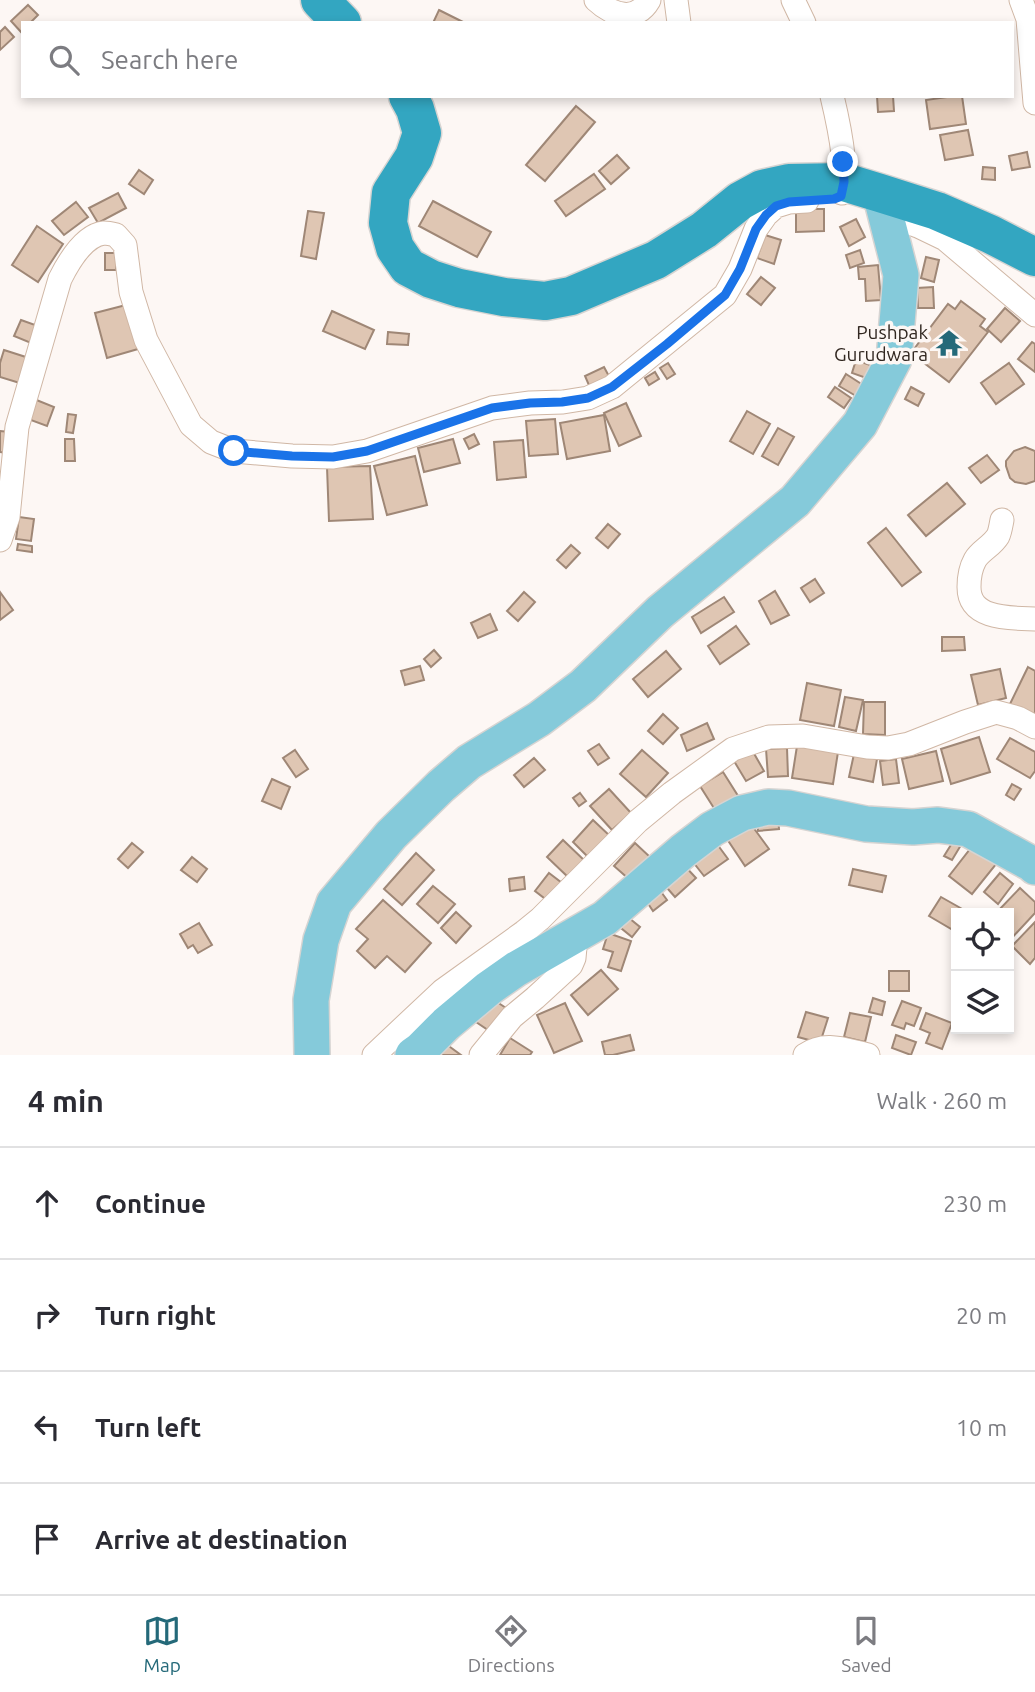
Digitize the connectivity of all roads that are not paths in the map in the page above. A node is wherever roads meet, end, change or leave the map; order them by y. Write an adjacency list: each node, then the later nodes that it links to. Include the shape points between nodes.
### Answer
1 (320, 0): 7 (highway)
2 (596, 0): 3 (street, via 613,13 626,15 638,12)
3 (649, 0)
4 (676, 0): 8 (street)
5 (793, 0): 9 (street)
6 (1028, 14): 12 (street)
7 (340, 21)
8 (679, 21)
9 (803, 21)
10 (409, 98): 13 (highway, via 422,133 414,157 391,193 388,223 395,248 408,267 459,288 545,301 571,296 656,260 762,189 789,183)
11 (832, 98): 13 (street)
12 (1035, 103)
13 (870, 196): 14 (highway, via 937,211); 15 (street, via 944,239); 17 (street, via 776,206 756,229 725,295 612,387 588,398 492,408 367,451 333,457 234,451 211,442 191,425 146,340 131,292 125,245 116,234 103,233 72,257 60,279 17,427 8,517); 22 (main road, via 901,275 894,359 860,424 795,501 660,612 583,686 469,762 391,835 334,903 321,940 311,1000)
14 (1035, 257)
15 (1035, 316)
16 (1002, 520): 18 (street, via 998,536 975,559 969,595 979,610 993,616)
17 (0, 540)
18 (1035, 619)
19 (1035, 727): 23 (street, via 996,712 888,748 803,736 769,737 733,749 638,821 540,919 442,991)
20 (1035, 867): 21 (main road, via 968,829 866,824 768,807 742,813 712,829 605,918)
21 (576, 936): 24 (main road, via 489,988); 25 (street, via 570,965 512,1017)
22 (312, 1055)
23 (374, 1055)
24 (413, 1055)
25 (481, 1055)
26 (805, 1055): 27 (street, via 824,1046)
27 (868, 1055)

